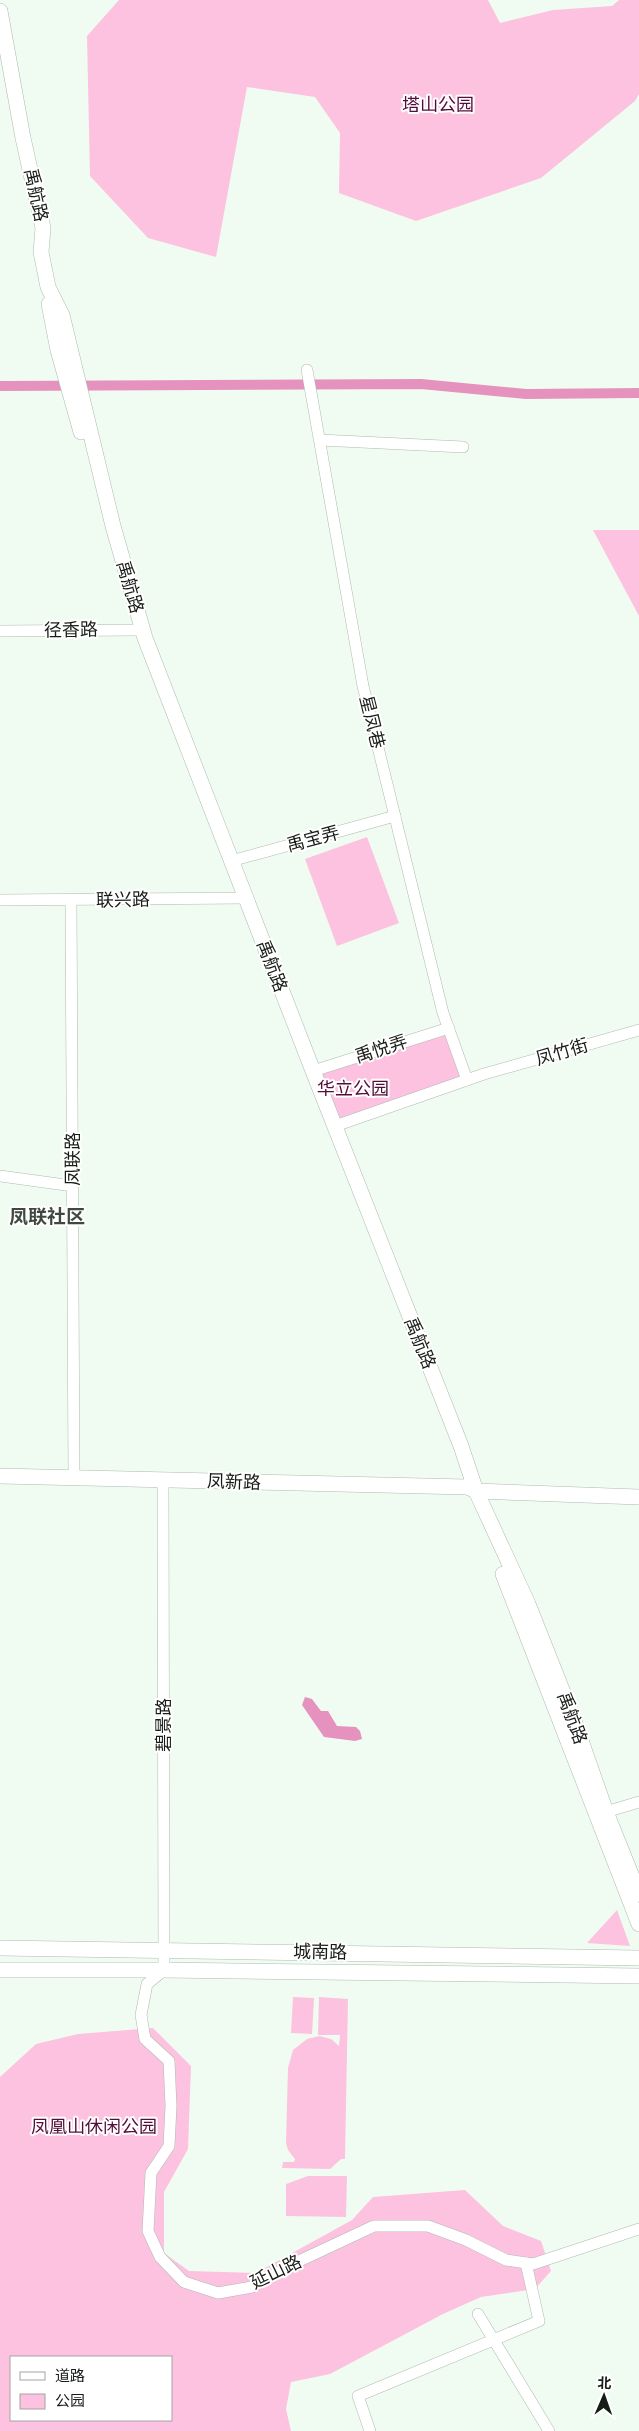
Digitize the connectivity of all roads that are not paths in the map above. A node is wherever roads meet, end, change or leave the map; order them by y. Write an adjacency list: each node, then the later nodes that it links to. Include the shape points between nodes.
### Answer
1 (0, 11): 3 (main road, 禹航路, via 43,228 41,252 48,287 62,315)
2 (0, 60): 3 (main road, 禹航路)
3 (68, 366): 7 (main road, 禹航路)
4 (307, 370): 5 (street, 星凤巷)
5 (320, 440): 6 (street); 9 (street, 星凤巷, via 363,686)
6 (463, 448)
7 (139, 630): 8 (street, 径香路); 10 (main road, 禹航路); 11 (main road, 禹航路)
8 (0, 631)
9 (395, 816): 10 (street, 禹宝弄); 14 (street, 星凤巷)
10 (230, 861): 11 (main road, 禹航路)
11 (242, 898): 13 (street, 联兴路); 16 (main road, 禹航路); 24 (main road, 禹航路)
12 (0, 900): 13 (street, 联兴路)
13 (72, 900): 20 (street, 凤联路)
14 (449, 1028): 16 (street, 禹悦弄); 17 (street, 星凤巷)
15 (639, 1030): 17 (street, 凤竹街)
16 (312, 1071): 18 (main road, 禹航路)
17 (467, 1080): 18 (street, 凤竹街)
18 (335, 1126): 24 (main road, 禹航路, via 461,1446)
19 (0, 1176): 20 (street)
20 (73, 1186): 22 (street, 凤联路)
21 (0, 1476): 22 (main road, 凤新路)
22 (74, 1478): 23 (main road, 凤新路)
23 (164, 1480): 24 (main road, 凤新路); 32 (street, 碧景路)
24 (472, 1487): 25 (main road, 凤新路); 26 (main road, 凤新路); 28 (main road, 禹航路, via 517,1609)
25 (639, 1487)
26 (639, 1497)
27 (639, 1802): 28 (street)
28 (600, 1813): 29 (main road, 禹航路); 30 (main road, 禹航路)
29 (639, 1894)
30 (639, 1924)
31 (0, 1948): 32 (main road, 城南路)
32 (164, 1950): 33 (main road, 城南路); 35 (street, 碧景路)
33 (639, 1958)
34 (0, 1970): 35 (main road, 城南路)
35 (164, 1970): 36 (main road, 城南路); 38 (street, 延山路, via 147,1984 141,2015 145,2039 169,2061 171,2106 169,2146 151,2174 148,2231 160,2256 184,2282 218,2293 252,2286 374,2226 428,2226 506,2260)
36 (639, 1976)
37 (639, 2229): 38 (street, 延山路, via 568,2254)
38 (526, 2263): 40 (street, via 539,2321)
39 (478, 2314): 40 (street)
40 (494, 2339): 41 (street, via 358,2396); 42 (street)
41 (370, 2431)
42 (550, 2431)

